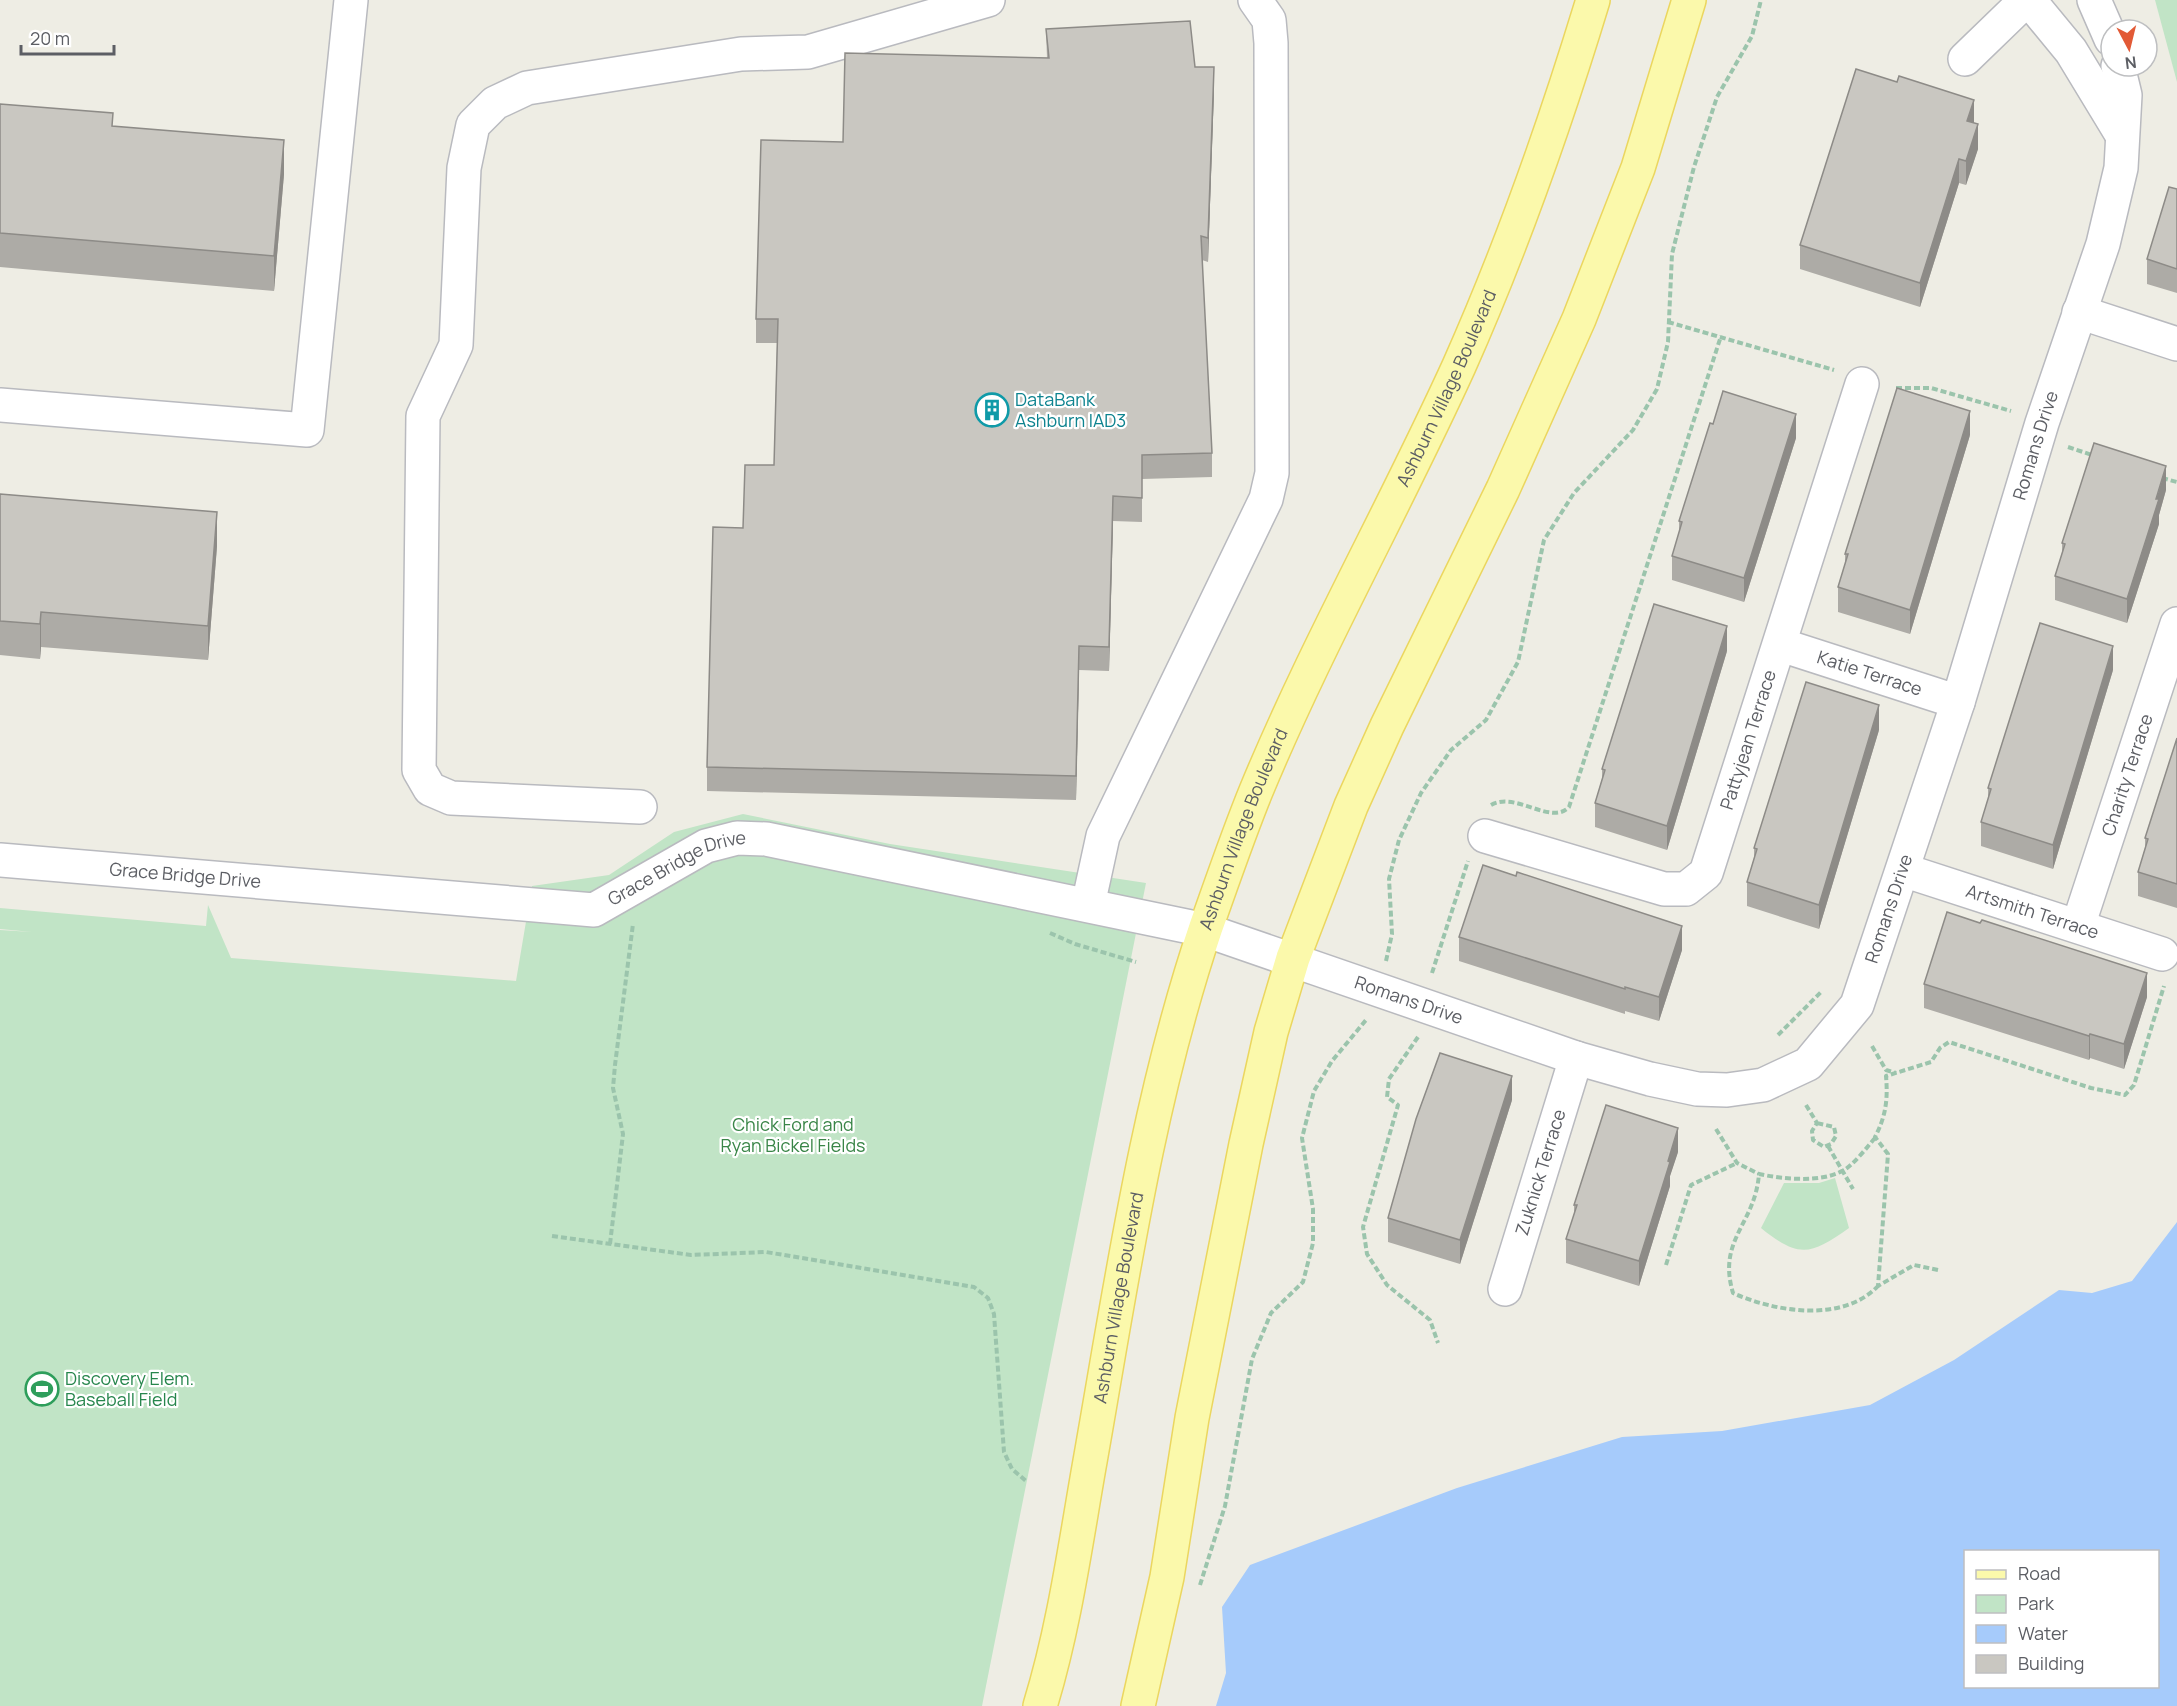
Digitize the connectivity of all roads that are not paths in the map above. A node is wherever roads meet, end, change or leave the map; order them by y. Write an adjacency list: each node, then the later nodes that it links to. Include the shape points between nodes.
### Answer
1 (351, 0): 16 (street, via 307,430)
2 (988, 0): 8 (street)
3 (1255, 0): 24 (street, via 1269,20 1271,43 1272,473 1266,499 1103,836)
4 (1593, 0): 26 (main road, Ashburn Village Boulevard, via 1545,152 1501,266 1459,366 1256,792)
5 (1689, 0): 27 (main road, via 1638,168 1580,319 1374,756)
6 (2028, 0): 10 (street); 12 (street, via 2071,51)
7 (2094, 0): 9 (street)
8 (926, 9): 20 (street, via 808,52 741,54 526,88 495,103 473,125 464,168 456,345 423,416 419,770 430,789 451,798)
9 (2102, 18)
10 (1965, 59)
11 (2121, 78): 12 (street, Romans Drive, via 2126,95)
12 (2122, 135): 13 (street, Romans Drive, via 2121,168 2103,244)
13 (2079, 312): 14 (street); 19 (street, Romans Drive)
14 (2177, 344)
15 (1866, 382): 18 (street, Pattyjean Terrace)
16 (0, 405)
17 (2177, 624): 25 (street, Charity Terrace)
18 (1780, 645): 19 (street, Katie Terrace); 21 (street, Pattyjean Terrace, via 1706,873 1686,889 1664,889)
19 (1958, 702): 23 (street, Romans Drive)
20 (640, 807)
21 (1480, 836)
22 (0, 860): 24 (street, Grace Bridge Drive, via 594,910 706,846 737,838 766,838)
23 (1903, 870): 25 (street, Artsmith Terrace); 29 (street, Romans Drive, via 1857,1005 1808,1064 1763,1085 1727,1090 1697,1089)
24 (1088, 905): 26 (street, Grace Bridge Drive)
25 (2078, 926): 28 (street, Artsmith Terrace)
26 (1205, 930): 27 (street, Romans Drive); 31 (main road, Ashburn Village Boulevard, via 1168,1053 1064,1610)
27 (1293, 958): 29 (street, Romans Drive); 32 (main road, via 1271,1032 1246,1144 1192,1418 1167,1577)
28 (2164, 967)
29 (1576, 1058): 30 (street, Zuknick Terrace)
30 (1505, 1289)
31 (1040, 1706)
32 (1138, 1706)

